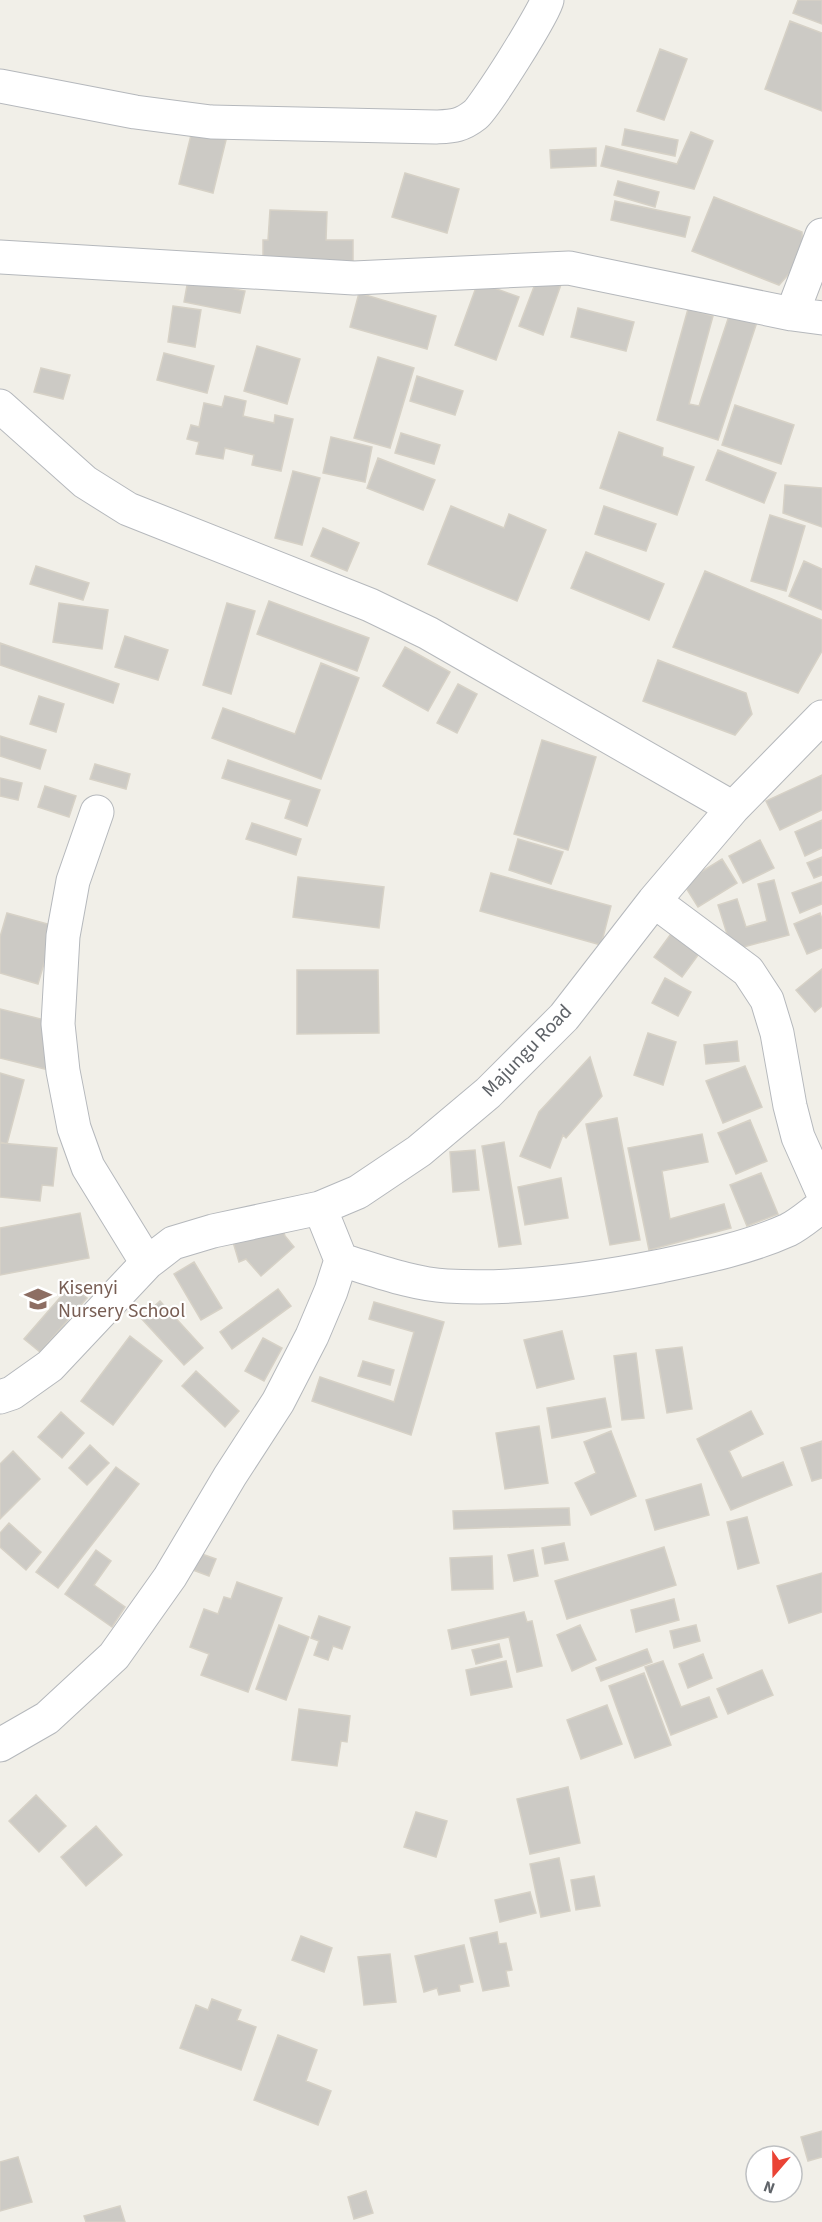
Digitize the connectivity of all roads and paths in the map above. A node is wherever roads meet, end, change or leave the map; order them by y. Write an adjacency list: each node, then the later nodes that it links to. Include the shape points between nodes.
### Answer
1 (548, 0): 2 (street, via 478,113 460,125 211,122)
2 (0, 86)
3 (822, 235): 5 (street)
4 (0, 257): 5 (street, via 354,278 569,268)
5 (807, 316)
6 (0, 406): 8 (street, via 85,482 128,509 370,605 428,633)
7 (822, 717): 8 (street, Majungu Road)
8 (733, 808): 10 (street, Majungu Road)
9 (98, 812): 15 (street, via 74,881 63,936 58,1024 63,1071 74,1128 88,1167)
10 (654, 901): 11 (street, via 748,971 767,1000 798,1137); 13 (street, Majungu Road, via 564,1017 488,1093 419,1151 358,1192)
11 (822, 1191)
12 (822, 1206): 14 (street, via 790,1229 708,1257 553,1284 446,1286)
13 (320, 1208): 14 (street); 15 (street, Majungu Road, via 213,1231 174,1244)
14 (341, 1260): 17 (street, via 312,1336 278,1402 170,1577 114,1656 47,1718)
15 (147, 1263): 16 (street, Majungu Road, via 50,1366)
16 (0, 1397)
17 (0, 1744)

